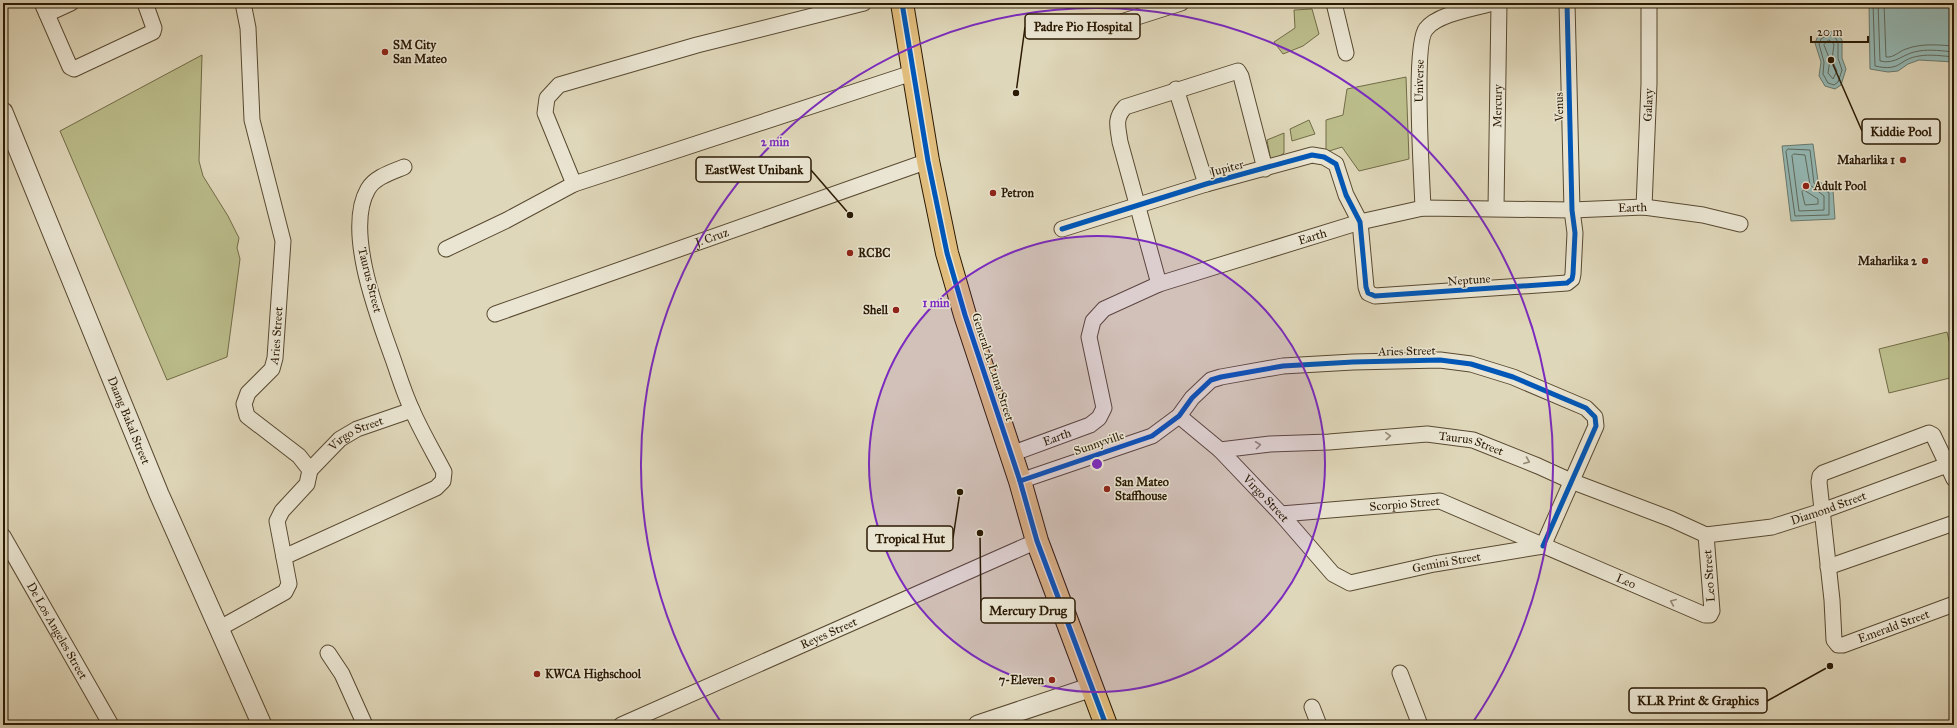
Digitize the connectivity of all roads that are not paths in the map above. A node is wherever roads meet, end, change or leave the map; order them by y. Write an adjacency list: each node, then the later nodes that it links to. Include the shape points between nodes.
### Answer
1 (71, 3): 12 (street)
2 (145, 3): 12 (street, via 154,28 153,32 74,69 70,67)
3 (243, 3): 39 (street, Aries Street, via 248,28 252,120 283,241 275,358 272,369 248,393 244,404 247,416 299,456)
4 (864, 3): 21 (street, via 697,45 559,85 548,98 545,113)
5 (902, 3): 15 (main road, General A. Luna Street)
6 (1182, 3): 13 (street)
7 (1334, 3): 14 (street)
8 (1493, 3): 25 (street, Universe, via 1436,20 1425,30 1419,59)
9 (1499, 3): 26 (street, Mercury)
10 (1567, 3): 27 (street, Venus)
11 (1649, 3): 24 (street, Galaxy)
12 (45, 9)
13 (1115, 24)
14 (1346, 53)
15 (915, 72): 18 (main road, General A. Luna Street); 21 (street)
16 (1176, 89): 20 (street, via 1238,71); 22 (street); 23 (street, via 1125,107 1119,114 1117,122 1120,142)
17 (3, 112): 55 (street, Daang Bakal Street, via 159,494)
18 (928, 161): 33 (street, J. Cruz); 37 (main road, General A. Luna Street, via 947,253)
19 (404, 167): 34 (street, Taurus Street, via 378,179 368,189 363,202 360,237 367,278)
20 (1265, 169): 22 (street, Jupiter); 28 (street, Jupiter, via 1312,155 1324,157 1336,164 1346,195)
21 (574, 184): 31 (street)
22 (1206, 184): 23 (street, Jupiter)
23 (1138, 205): 30 (street, Jupiter); 32 (street)
24 (1644, 206): 27 (street, Earth); 29 (street, Earth, via 1703,215)
25 (1423, 208): 26 (street, Earth); 28 (street, Earth)
26 (1496, 208): 27 (street, Earth)
27 (1572, 210): 28 (street, Neptune, via 1575,232 1573,274 1567,283 1375,296 1368,293 1366,287)
28 (1360, 222): 32 (street, Earth)
29 (1740, 224)
30 (1062, 228)
31 (446, 249)
32 (1159, 284): 37 (street, Earth, via 1104,309 1093,321 1089,337 1104,408 1099,418 1090,425)
33 (494, 314)
34 (412, 410): 39 (street, Virgo Street, via 357,429 340,439); 50 (street, Taurus Street, via 444,472 442,481 436,488)
35 (1179, 416): 36 (street, Virgo Street); 41 (street, Sunnyville, via 1152,436); 42 (street, Aries Street, via 1201,388 1211,380 1221,377 1283,366 1440,360 1471,364 1514,377 1586,408 1595,417 1596,426)
36 (1220, 450): 42 (street, Taurus Street, one-way to 42, via 1270,444 1427,434 1473,440); 44 (street, Virgo Street)
37 (1011, 454): 41 (main road, General A. Luna Street)
38 (1947, 465): 40 (street); 43 (street, Diamond Street); 43 (street, via 1933,435 1926,433 1823,473 1819,482)
39 (310, 470): 50 (street, via 307,484 282,511 277,521)
40 (1954, 479)
41 (1020, 481): 48 (main road, General A. Luna Street)
42 (1571, 481): 46 (street, Taurus Street); 49 (street, Aries Street)
43 (1822, 511): 46 (street, Diamond Street, via 1772,527); 51 (street)
44 (1281, 514): 49 (street, Scorpio Street, via 1440,501); 52 (street, Virgo Street, via 1333,574)
45 (1954, 523): 51 (street)
46 (1706, 535): 54 (street, Leo Street, via 1712,611)
47 (3, 536): 60 (street, De Los Angeles Street)
48 (1037, 541): 58 (main road, General A. Luna Street); 63 (street, Reyes Street)
49 (1543, 546): 52 (street, Gemini Street, via 1434,564); 54 (street, Leo, one-way to 49)
50 (284, 557): 55 (street, via 289,584 285,592)
51 (1828, 567): 53 (street, Emerald Street, via 1834,640 1838,645)
52 (1350, 583)
53 (1954, 604)
54 (1710, 615)
55 (220, 628): 61 (street, Daang Bakal Street)
56 (328, 653): 62 (street, via 342,674)
57 (1400, 673): 67 (street)
58 (1092, 687): 64 (street); 65 (main road, General A. Luna Street)
59 (1312, 707): 66 (street)
60 (111, 725)
61 (262, 725)
62 (364, 725)
63 (621, 725)
64 (978, 725)
65 (1106, 725)
66 (1319, 725)
67 (1420, 725)

